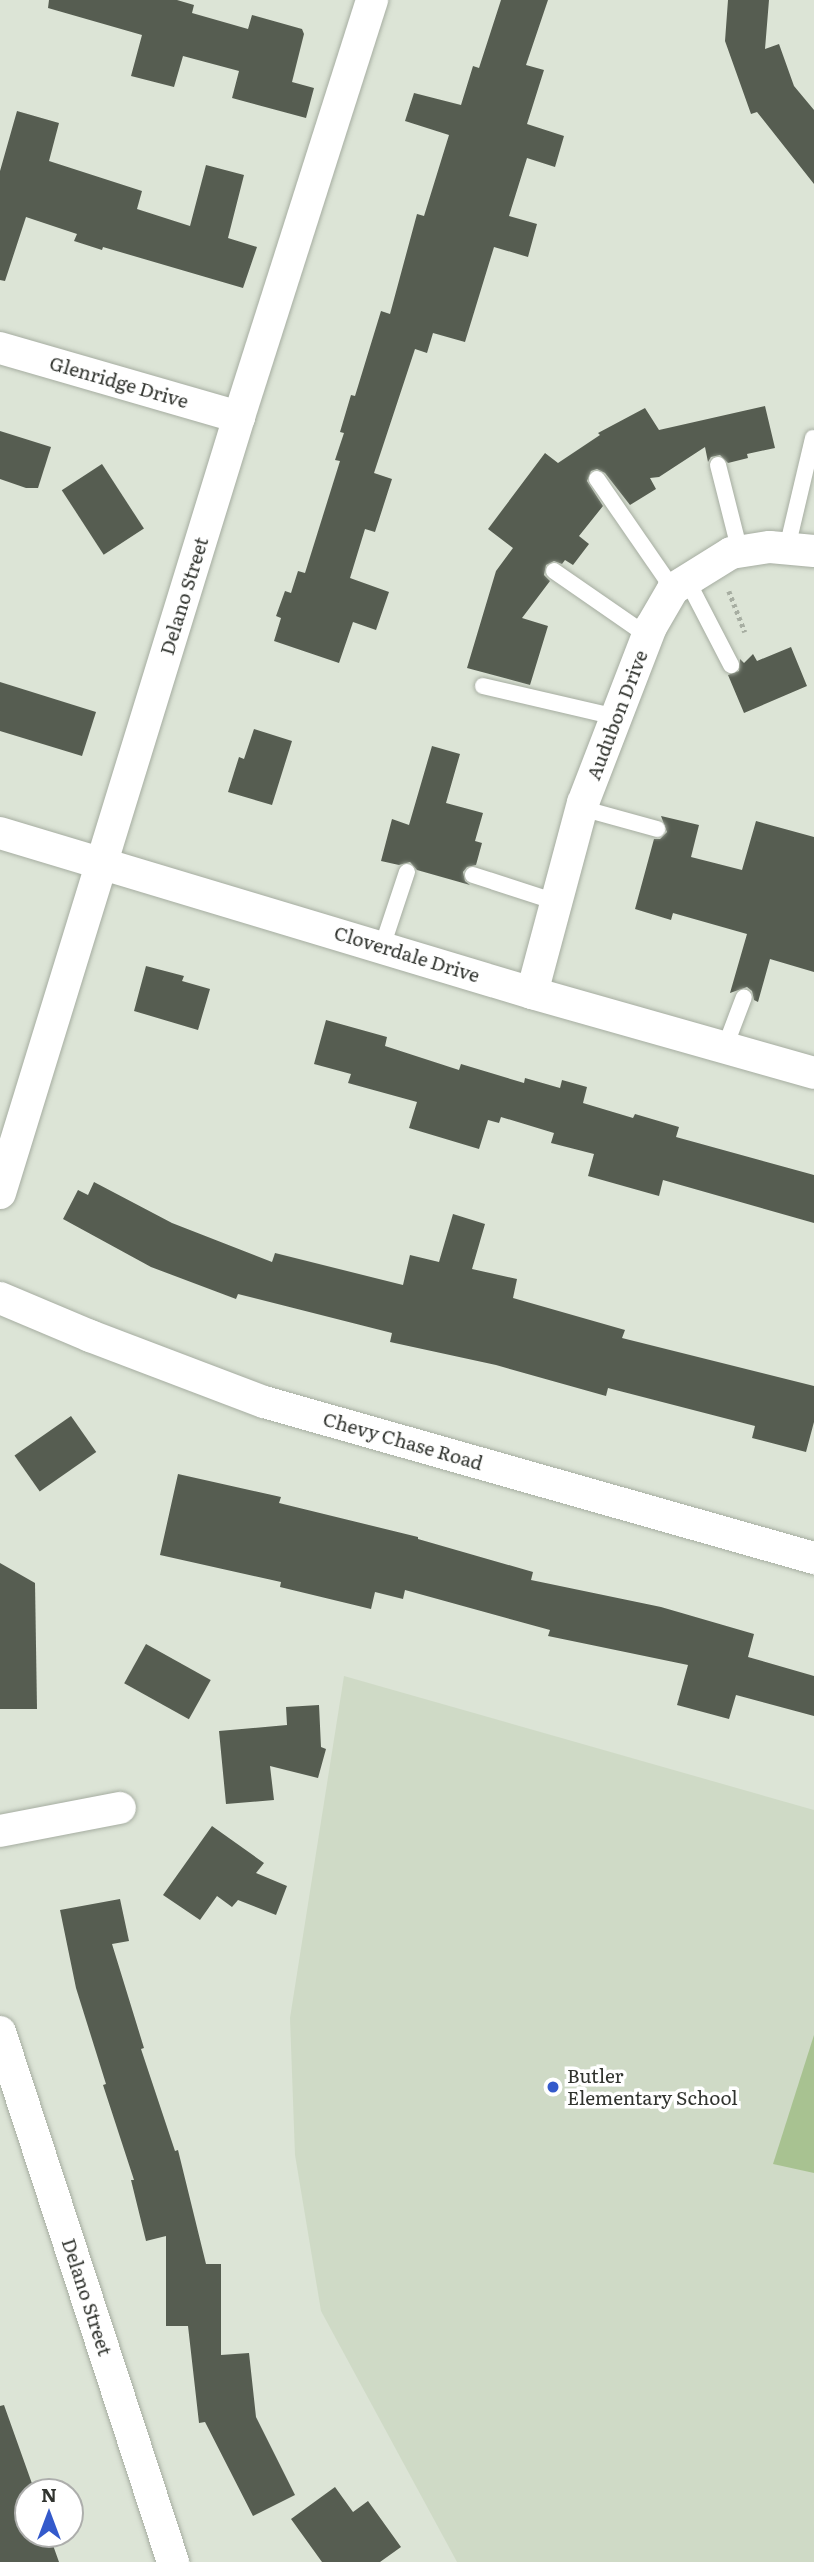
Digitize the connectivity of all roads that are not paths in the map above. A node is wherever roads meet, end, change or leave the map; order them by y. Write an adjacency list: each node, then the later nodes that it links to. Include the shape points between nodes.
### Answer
1 (372, 0): 3 (street, Delano Street)
2 (0, 348): 3 (street, Glenridge Drive)
3 (239, 416): 18 (street, Delano Street)
4 (813, 438): 7 (lane)
5 (718, 465): 8 (lane)
6 (597, 479): 10 (lane)
7 (801, 549): 8 (street, Audubon Drive, via 770,547)
8 (728, 557): 10 (street, Audubon Drive)
9 (554, 571): 11 (lane)
10 (680, 584): 11 (street, Audubon Drive); 12 (lane)
11 (648, 636): 14 (street, Audubon Drive)
12 (732, 665)
13 (483, 686): 14 (lane)
14 (616, 716): 15 (street, Audubon Drive)
15 (582, 808): 16 (lane); 21 (street, Audubon Drive)
16 (657, 830)
17 (0, 833): 18 (street, Cloverdale Drive)
18 (103, 863): 22 (street, Cloverdale Drive); 27 (street, Delano Street)
19 (407, 872): 22 (lane)
20 (473, 875): 21 (lane)
21 (556, 902): 23 (street, Audubon Drive)
22 (382, 947): 23 (street, Cloverdale Drive)
23 (532, 993): 25 (street, Cloverdale Drive)
24 (744, 997): 25 (lane)
25 (725, 1047): 26 (street, Cloverdale Drive)
26 (814, 1073)
27 (0, 1193)
28 (0, 1298): 29 (street, Chevy Chase Road, via 264,1402)
29 (814, 1558)
30 (120, 1808): 31 (street)
31 (0, 1831)
32 (0, 2032): 33 (street, Delano Street)
33 (173, 2562)

